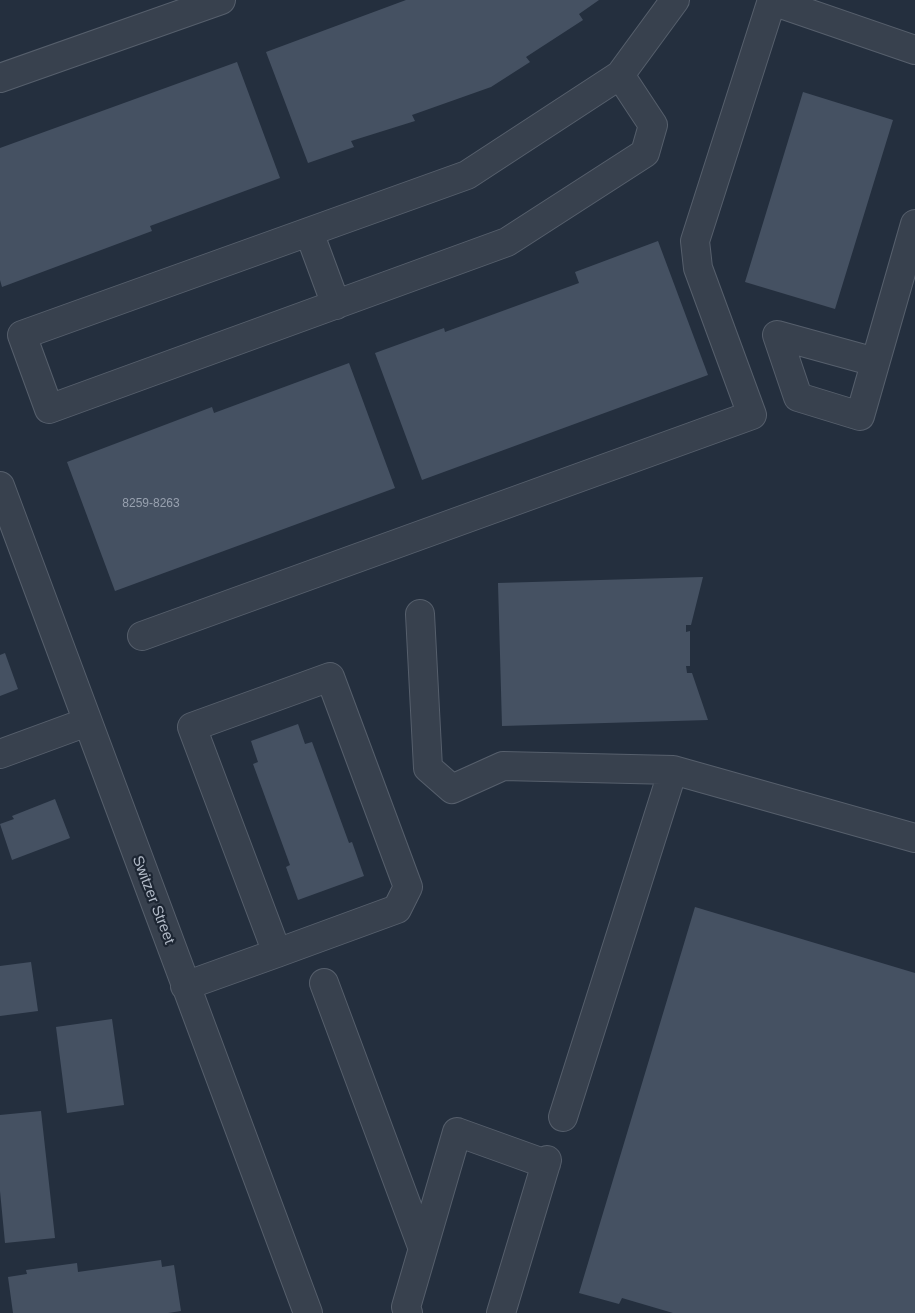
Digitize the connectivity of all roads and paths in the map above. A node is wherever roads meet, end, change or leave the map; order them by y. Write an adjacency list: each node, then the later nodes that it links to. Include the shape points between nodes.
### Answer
1 (221, 0): 6 (street)
2 (675, 0): 5 (street)
3 (774, 0): 4 (street); 13 (street, via 695,241 698,268 752,416)
4 (915, 50)
5 (620, 75): 8 (street, via 467,175); 9 (street, via 653,124 645,153 507,242)
6 (0, 78)
7 (915, 224): 10 (street)
8 (308, 232): 9 (street); 9 (street, via 22,335 49,409)
9 (336, 305)
10 (875, 362)
11 (0, 486): 14 (street, Switzer Street)
12 (420, 614): 16 (street, via 428,768 452,789 503,766)
13 (142, 636)
14 (86, 722): 15 (street); 20 (street, Switzer Street)
15 (0, 754)
16 (673, 770): 17 (street); 21 (street)
17 (915, 838)
18 (277, 953): 18 (street, via 397,909 408,887 330,677 192,727); 20 (street)
19 (324, 983): 22 (street)
20 (186, 986): 23 (street, Switzer Street)
21 (563, 1117)
22 (423, 1249): 24 (street, via 406,1307); 25 (street, via 457,1132 547,1162)
23 (308, 1313)
24 (408, 1313)
25 (501, 1313)

